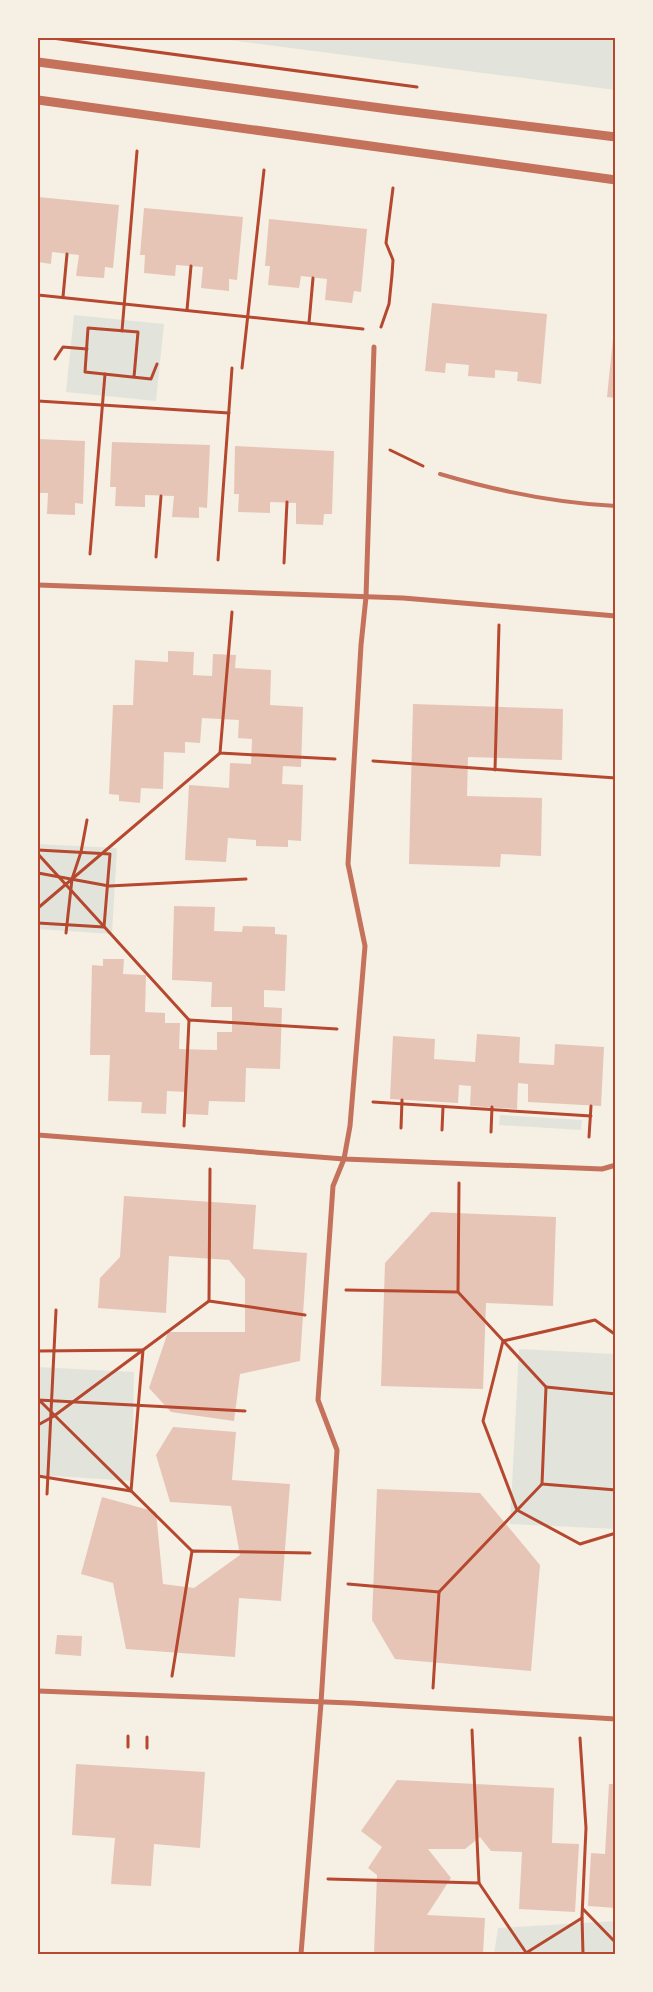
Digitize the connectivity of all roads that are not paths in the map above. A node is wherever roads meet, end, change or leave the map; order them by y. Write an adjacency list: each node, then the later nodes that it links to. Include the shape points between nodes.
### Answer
1 (38, 62): 3 (street)
2 (38, 100): 4 (street)
3 (616, 138)
4 (616, 180)
5 (374, 347): 9 (street)
6 (440, 474): 7 (lane, via 520,494)
7 (616, 506)
8 (38, 585): 9 (street)
9 (366, 597): 10 (street); 12 (street, via 348,864 365,946 350,1126)
10 (616, 616)
11 (38, 1135): 12 (street)
12 (344, 1159): 13 (street, via 602,1169); 15 (street, via 333,1186 318,1400 337,1450)
13 (616, 1165)
14 (38, 1691): 15 (street)
15 (321, 1703): 16 (street); 17 (street)
16 (616, 1719)
17 (300, 1954)

